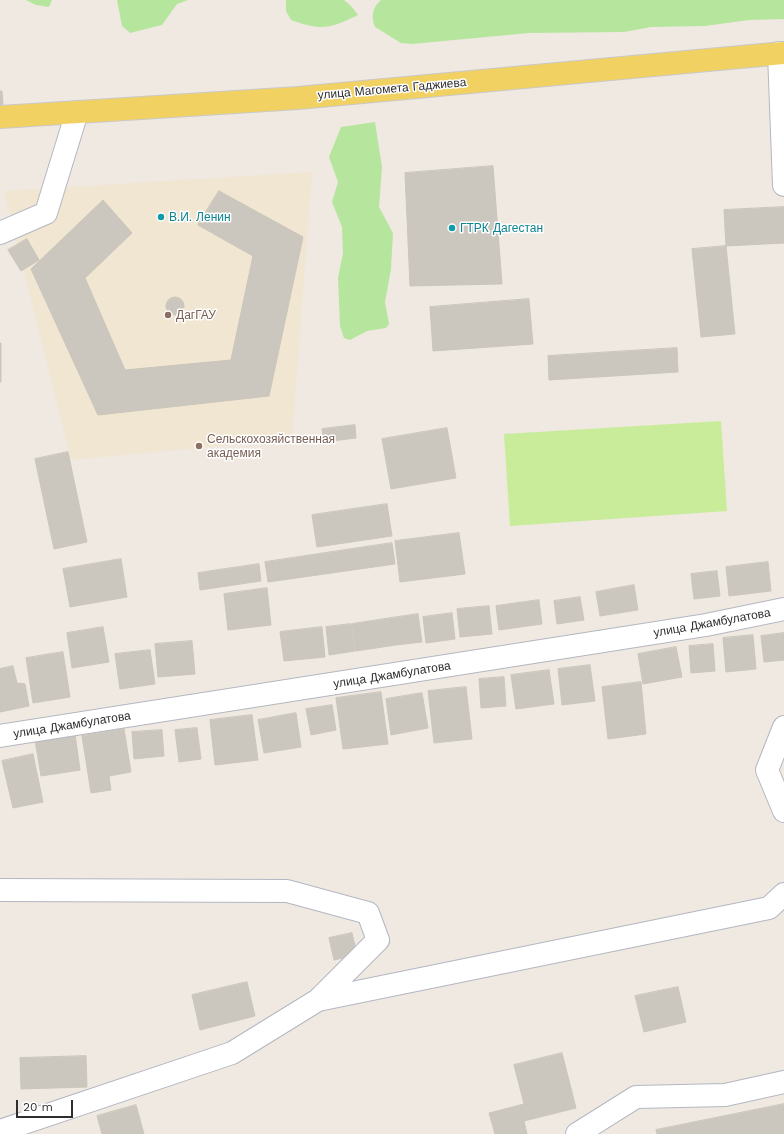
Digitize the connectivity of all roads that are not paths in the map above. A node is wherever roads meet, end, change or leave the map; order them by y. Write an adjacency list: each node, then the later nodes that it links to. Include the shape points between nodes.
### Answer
1 (782, 60): 2 (main road, улица Магомета Гаджиева); 5 (street)
2 (76, 115): 3 (main road, улица Магомета Гаджиева); 4 (main road, улица Магомета Гаджиева); 6 (street, via 46,213)
3 (0, 117)
4 (0, 123)
5 (784, 185)
6 (0, 233)
7 (784, 609): 9 (street, улица Джамбулатова, via 698,627)
8 (784, 727): 10 (street, via 767,770)
9 (0, 736)
10 (784, 811)
11 (0, 890): 13 (street, via 288,891 368,912 378,940)
12 (784, 894): 13 (street, via 768,908)
13 (318, 1000): 15 (street, via 232,1053)
14 (784, 1082): 16 (street, via 725,1095 636,1097)
15 (0, 1131)
16 (577, 1134)

